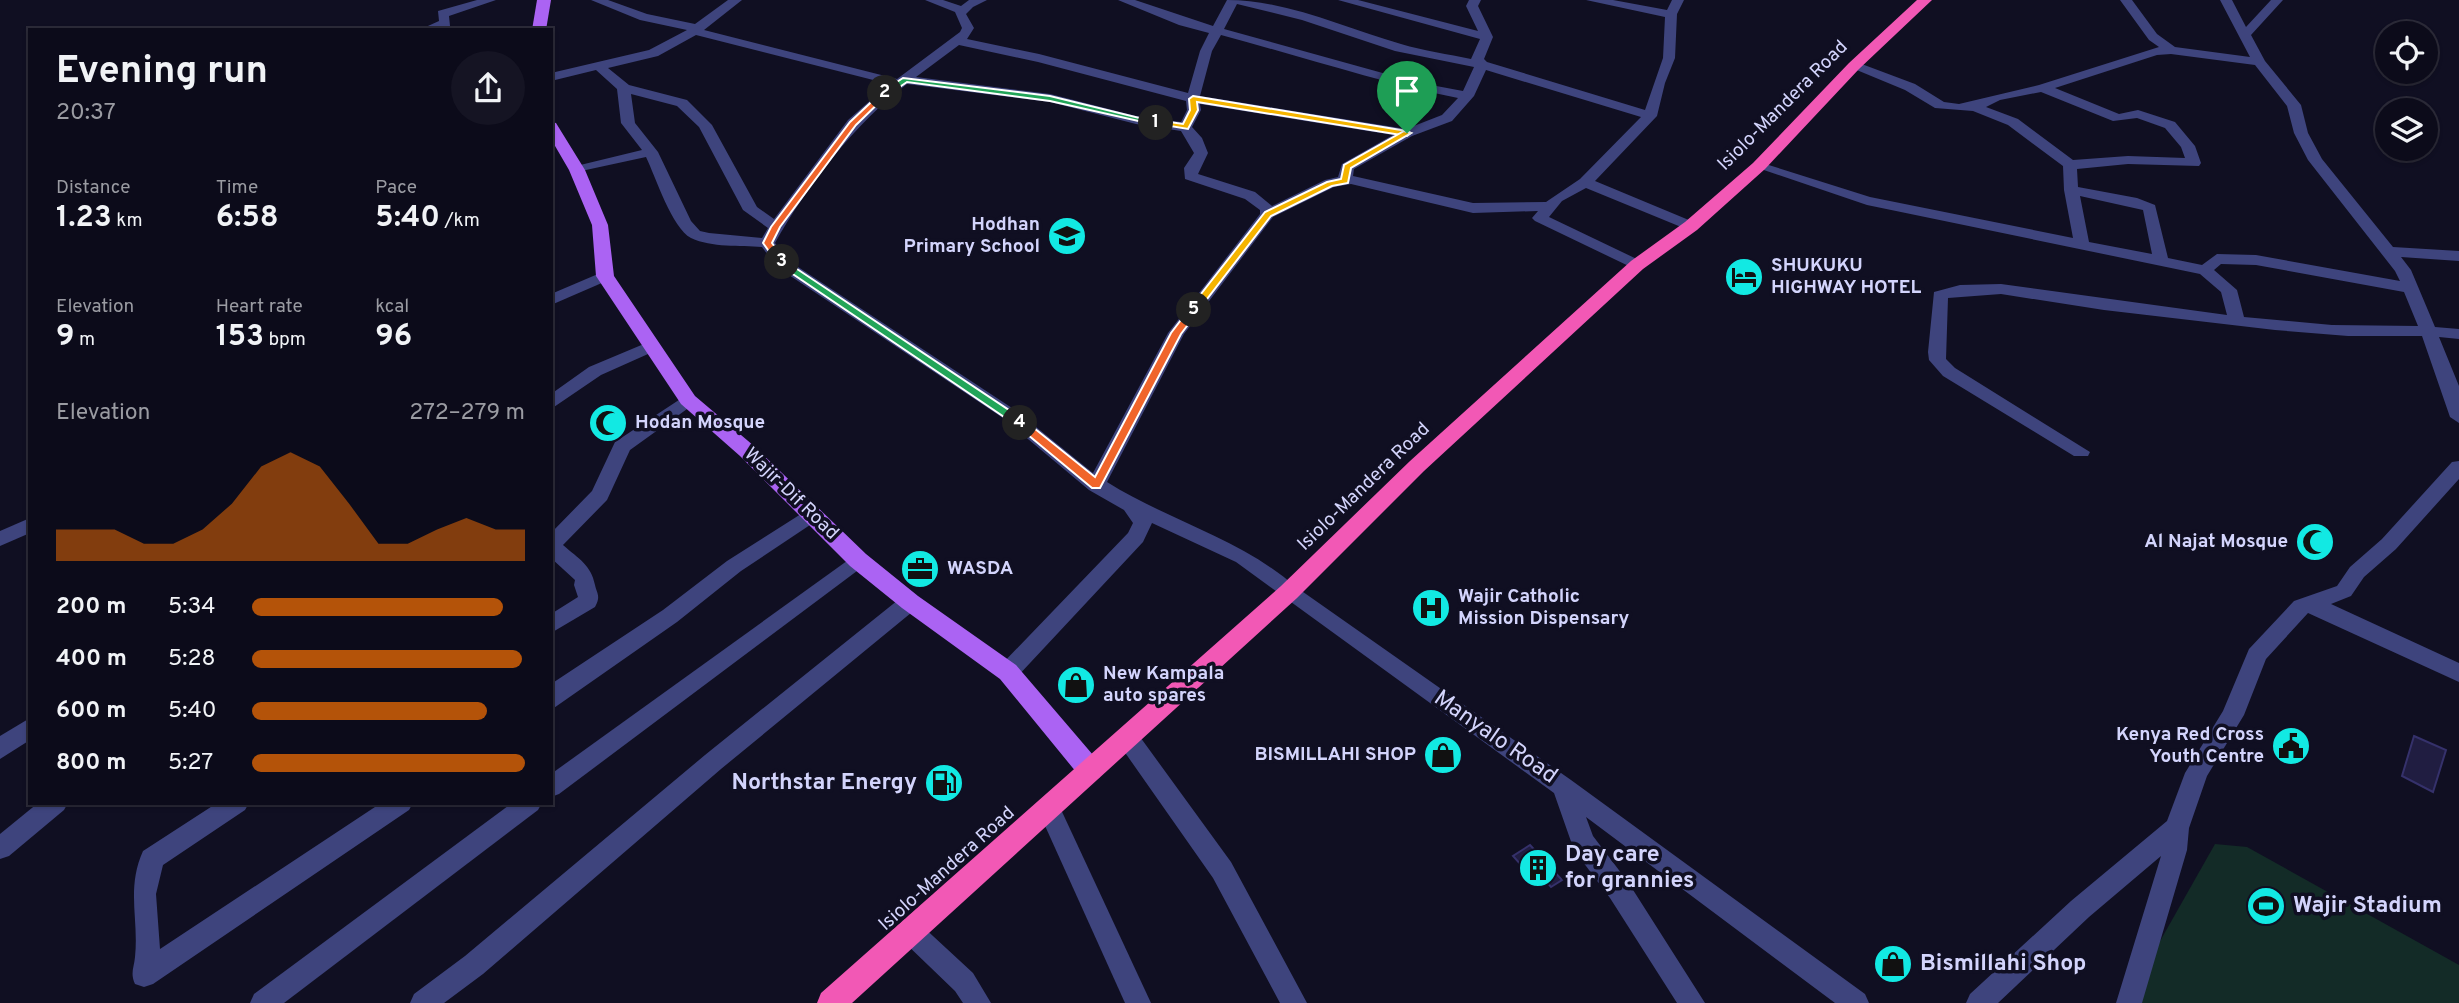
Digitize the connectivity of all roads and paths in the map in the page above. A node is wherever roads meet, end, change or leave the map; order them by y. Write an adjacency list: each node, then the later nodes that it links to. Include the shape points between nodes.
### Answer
1 (490, 0): 19 (street, via 442,14 446,23)
2 (544, 0): 20 (main road)
3 (597, 0): 21 (street)
4 (736, 0): 21 (street)
5 (931, 0): 17 (street)
6 (981, 0): 17 (street)
7 (1124, 0): 22 (street)
8 (1235, 0): 22 (street); 29 (street, via 1306,17 1400,48)
9 (1344, 0): 24 (street)
10 (1475, 0): 24 (street, via 1473,13)
11 (1592, 0): 18 (street)
12 (1678, 0): 18 (street)
13 (1925, 0): 30 (highway, Isiolo-Mandera Road)
14 (2126, 0): 26 (street, via 2153,37)
15 (2226, 0): 23 (street)
16 (2277, 0): 23 (street)
17 (962, 10): 25 (street, via 968,28)
18 (1671, 14): 38 (street, via 1669,58)
19 (431, 28)
20 (540, 28)
21 (694, 30): 28 (street, via 653,53); 32 (street)
22 (1218, 31): 35 (street); 36 (street, via 1206,51)
23 (2246, 33): 27 (street)
24 (1487, 37): 29 (street, via 1477,59)
25 (957, 41): 32 (street); 36 (street)
26 (2171, 50): 27 (street); 34 (street)
27 (2259, 62): 55 (street, via 2294,105 2315,160)
28 (597, 65): 31 (street); 33 (street)
29 (1482, 65): 35 (street); 38 (street)
30 (1854, 66): 37 (street, via 1910,87 1940,106); 44 (highway, Isiolo-Mandera Road)
31 (553, 76)
32 (902, 81): 39 (street, via 1050,99); 52 (street, via 853,123)
33 (624, 88): 42 (street, via 628,123); 52 (street, via 682,103 705,125 751,210)
34 (2042, 88): 37 (street, via 1996,97); 43 (street, via 2119,118 2148,116 2170,125 2188,146 2194,163 2128,160)
35 (1467, 96): 41 (street, via 1447,118)
36 (1193, 99): 39 (street, via 1194,110); 41 (street)
37 (1975, 107): 43 (street, via 2019,126)
38 (1650, 116): 47 (street)
39 (1185, 127): 50 (street, via 1201,153 1190,176 1245,192 1264,205)
40 (553, 128): 45 (main road, Wajir-Dif Road)
41 (1407, 133): 46 (street, via 1347,167)
42 (651, 152): 45 (street); 53 (street, via 684,223 695,234)
43 (2070, 164): 48 (street)
44 (1759, 166): 51 (highway, Isiolo-Mandera Road); 54 (street, via 1867,201)
45 (577, 170): 60 (main road, Wajir-Dif Road, via 600,225)
46 (1345, 181): 49 (street, via 1473,208); 50 (street, via 1330,183)
47 (1586, 182): 49 (street); 51 (street)
48 (2071, 191): 54 (street); 57 (street, via 2150,208)
49 (1550, 206): 58 (street, via 1540,218)
50 (1268, 214): 72 (street, via 1176,333)
51 (1691, 226): 58 (highway, Isiolo-Mandera Road)
52 (776, 227): 53 (street)
53 (767, 243): 72 (street, Manyalo Road, via 783,264 1011,415)
54 (2082, 244): 57 (street)
55 (2390, 252): 56 (street); 61 (street)
56 (2459, 256)
57 (2161, 261): 59 (street)
58 (1637, 265): 80 (highway, Isiolo-Mandera Road, via 1417,466)
59 (2205, 270): 61 (street, via 2217,258 2256,260); 63 (street, via 2229,290)
60 (605, 276): 62 (street); 66 (main road, Wajir-Dif Road)
61 (2411, 288): 64 (street)
62 (553, 299)
63 (2236, 320): 64 (street, via 2333,330); 70 (street, via 2011,291 1940,295 1938,360 1949,372)
64 (2428, 329): 65 (street); 69 (street)
65 (2459, 334)
66 (651, 346): 67 (main road, Wajir-Dif Road); 68 (street, via 595,370)
67 (688, 400): 74 (main road, Wajir-Dif Road); 77 (street, via 622,446 600,495)
68 (553, 402)
69 (2459, 417)
70 (2081, 452)
71 (2459, 467): 82 (street, via 2357,572 2344,592)
72 (1096, 485): 73 (street, Manyalo Road)
73 (1130, 504): 80 (street, Manyalo Road, via 1237,552 1269,572); 84 (street, via 1143,522 1136,537)
74 (812, 514): 79 (main road, Wajir-Dif Road); 86 (street)
75 (28, 526): 76 (street)
76 (0, 539)
77 (553, 543)
78 (553, 547): 83 (street, via 586,578 583,584 589,592 588,601)
79 (858, 560): 81 (main road, Wajir-Dif Road); 91 (street)
80 (1289, 592): 88 (highway, Isiolo-Mandera Road); 92 (street, Manyalo Road)
81 (910, 602): 84 (main road, Wajir-Dif Road); 103 (street)
82 (2311, 604): 85 (street); 98 (street, via 2301,607 2257,655 2233,715 2197,773)
83 (553, 624)
84 (1008, 672): 90 (main road, Wajir-Dif Road)
85 (2459, 673)
86 (553, 697)
87 (28, 729): 89 (street)
88 (1128, 737): 90 (highway, Isiolo-Mandera Road); 106 (street, via 1222,870)
89 (0, 750)
90 (1090, 770): 97 (highway, Isiolo-Mandera Road)
91 (553, 786)
92 (1563, 787): 107 (street, Manyalo Road, via 1583,842); 108 (street)
93 (54, 805): 99 (street)
94 (234, 805): 95 (street, via 152,859 144,894 148,956 144,975)
95 (398, 805)
96 (527, 805): 102 (street)
97 (1049, 808): 100 (highway, Isiolo-Mandera Road); 105 (street)
98 (2178, 828): 109 (street, via 2080,909); 110 (street)
99 (0, 848)
100 (911, 932): 101 (highway, Isiolo-Mandera Road); 104 (street, via 964,982)
101 (842, 999)
102 (263, 1003)
103 (423, 1003)
104 (978, 1003)
105 (1138, 1003)
106 (1294, 1003)
107 (1692, 1003)
108 (1856, 1003)
109 (1979, 1003)
110 (2129, 1003)

